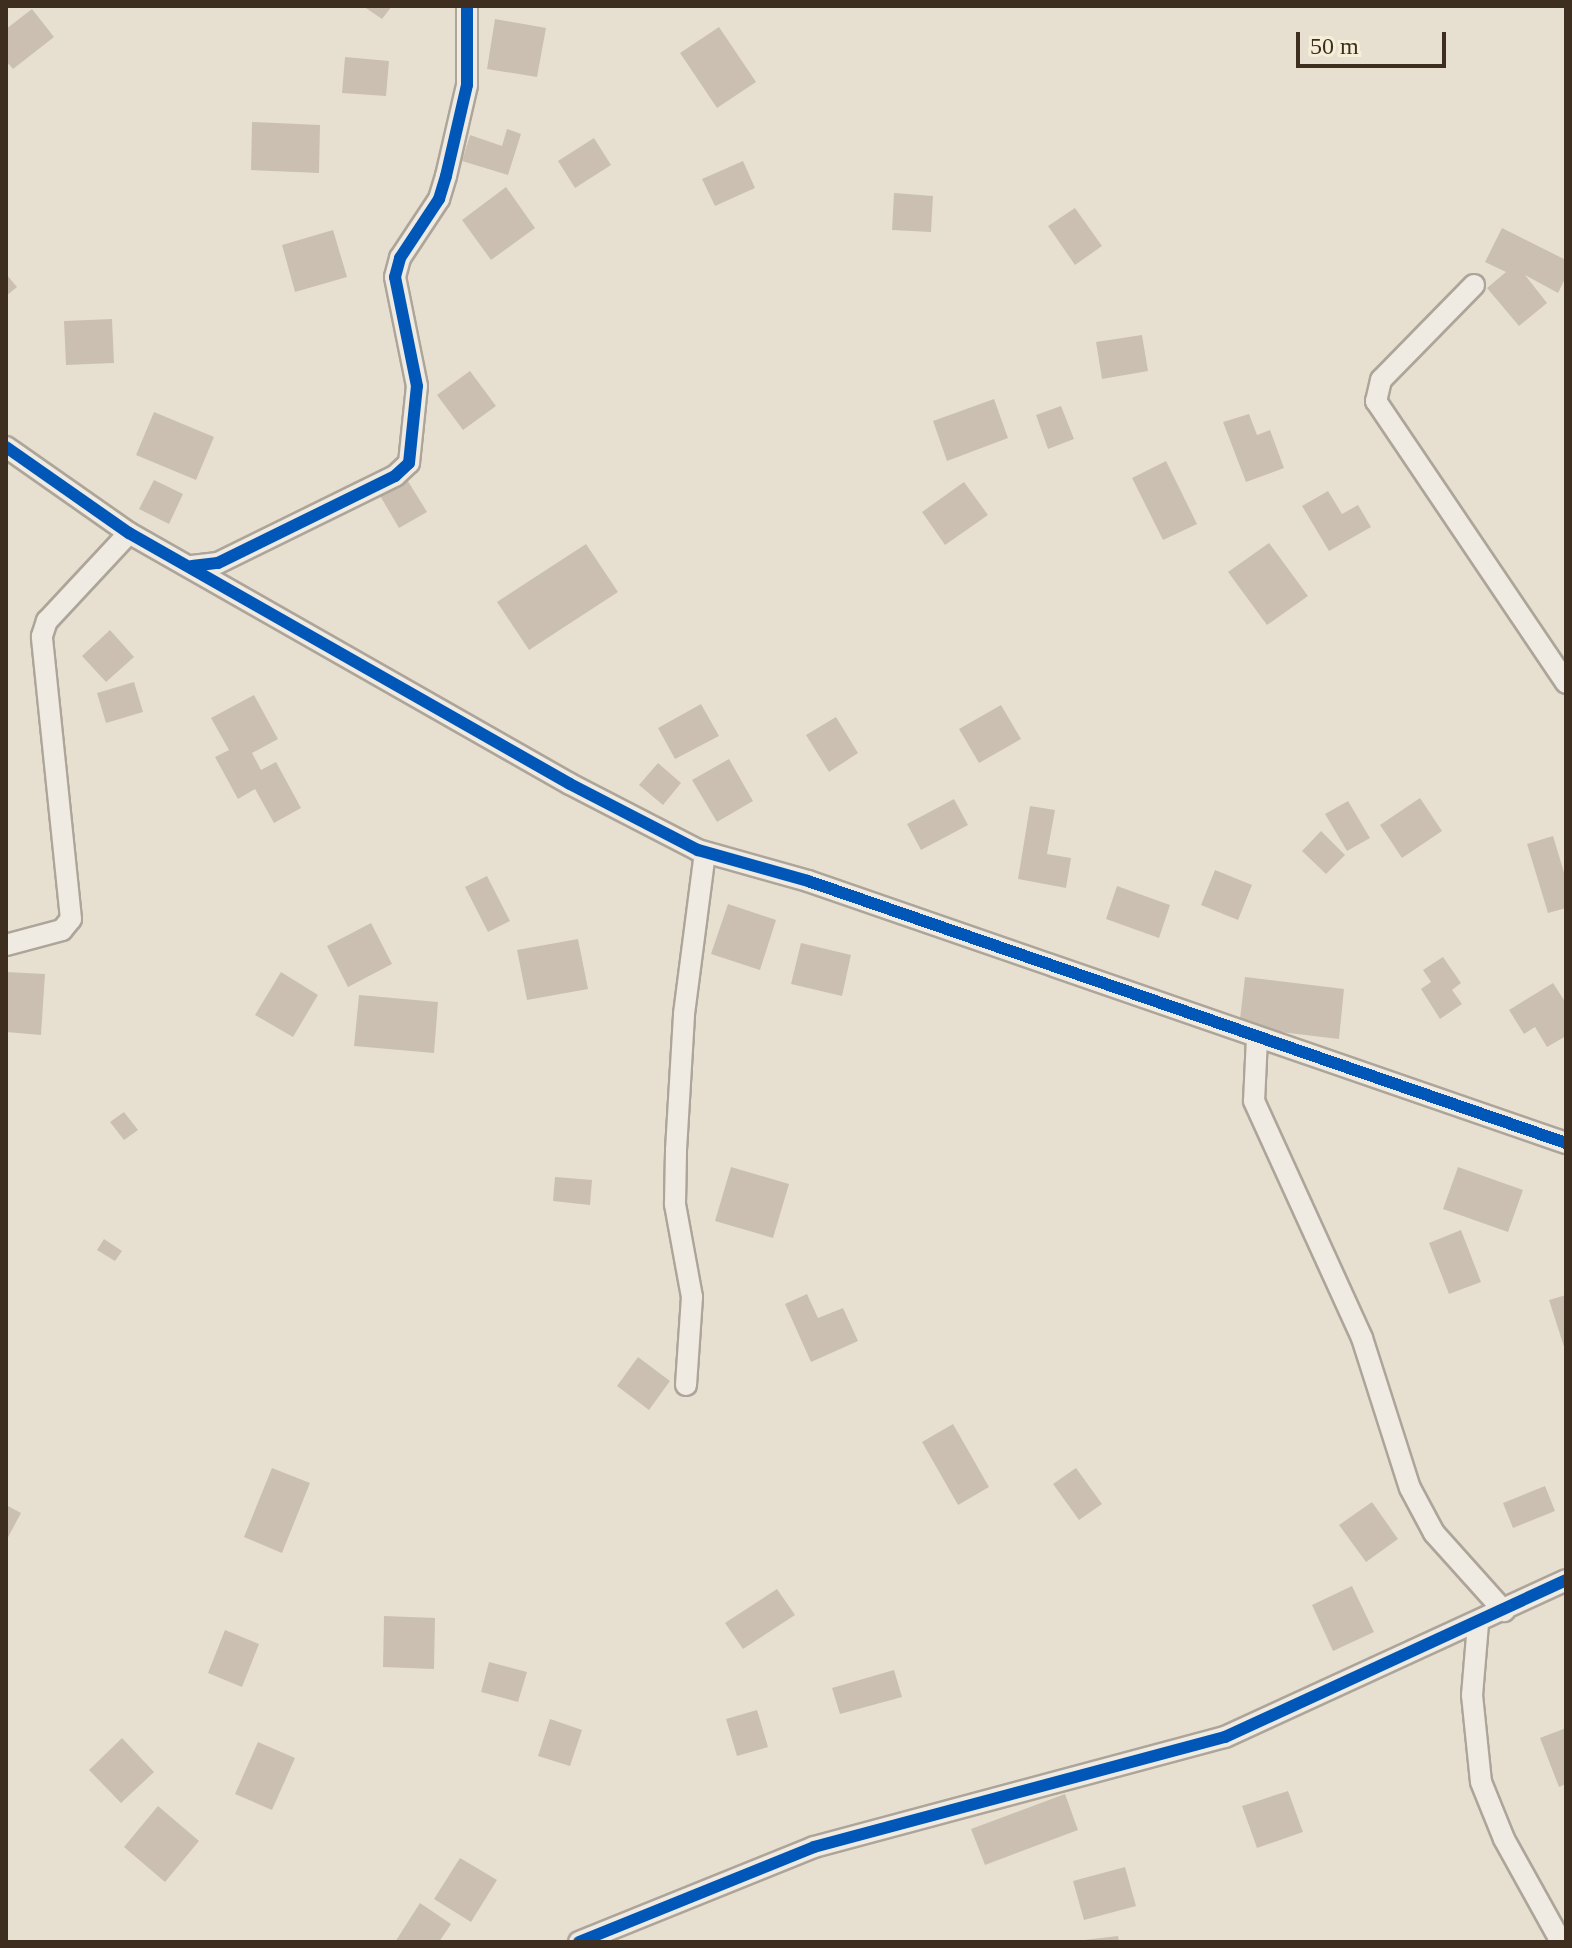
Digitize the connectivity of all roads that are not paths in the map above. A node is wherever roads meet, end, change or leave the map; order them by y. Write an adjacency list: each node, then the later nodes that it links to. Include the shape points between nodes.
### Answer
1 (467, 6): 5 (street, via 467,85 446,176 439,199 400,258 395,277 417,386 409,463 395,476 218,563)
2 (1474, 285): 6 (street, via 1381,380 1376,401)
3 (6, 447): 4 (street)
4 (129, 533): 5 (street); 8 (street, via 47,621 42,636 71,919 62,930)
5 (192, 566): 7 (street, via 570,784)
6 (1566, 683)
7 (705, 853): 9 (street, via 808,881); 11 (street, via 684,1014 676,1150 675,1204 692,1297)
8 (6, 945)
9 (1257, 1038): 10 (street); 13 (street, via 1254,1101 1362,1338 1410,1488 1434,1533)
10 (1566, 1143)
11 (686, 1385)
12 (1566, 1580): 13 (street)
13 (1504, 1611): 14 (street)
14 (1478, 1624): 15 (street, via 1225,1737 814,1847); 16 (street, via 1472,1695 1481,1782 1504,1839)
15 (579, 1942)
16 (1561, 1942)

